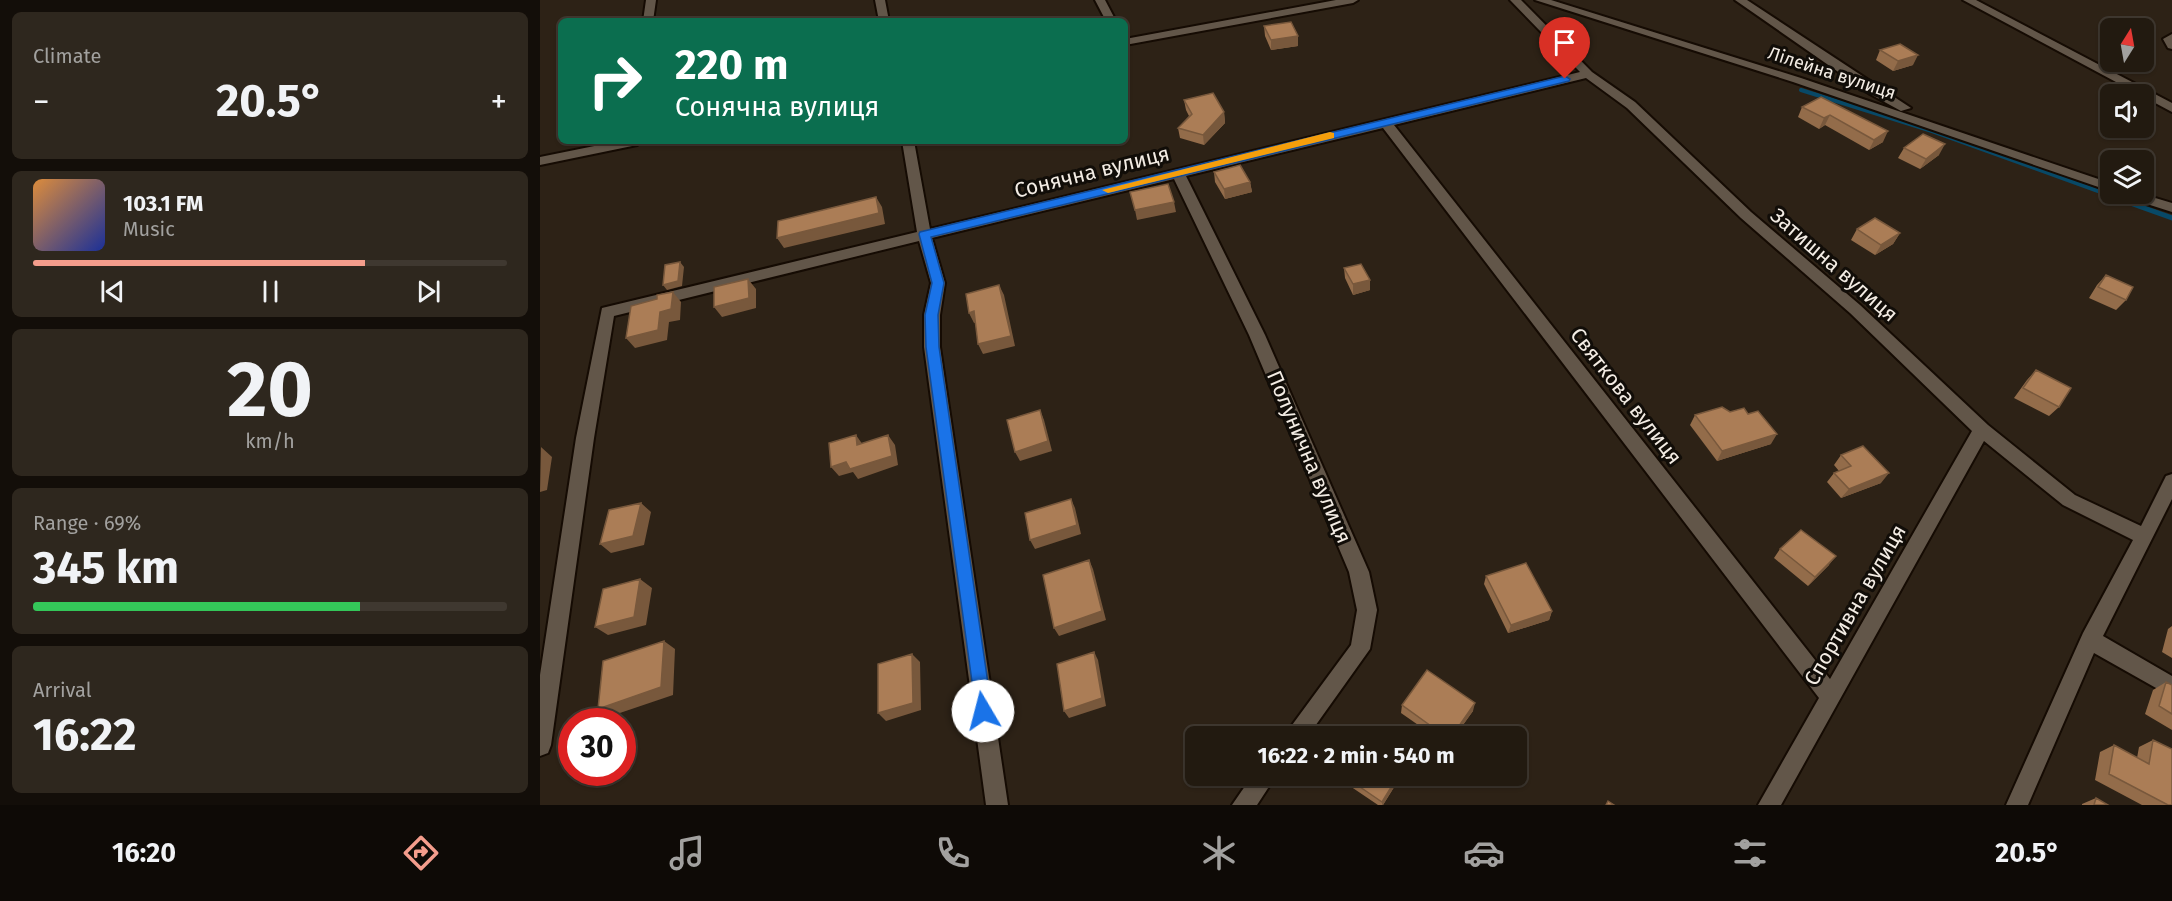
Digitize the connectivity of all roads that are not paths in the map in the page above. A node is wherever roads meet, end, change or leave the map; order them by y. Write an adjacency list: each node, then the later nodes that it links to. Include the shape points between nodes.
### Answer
1 (651, 0): 9 (street)
2 (880, 0): 10 (street)
3 (1100, 0): 11 (street)
4 (1353, 0): 13 (street)
5 (1515, 0): 15 (street, Затишна вулиця)
6 (1540, 0): 18 (street, Лілейна вулиця)
7 (1740, 0): 18 (street, via 1874,91)
8 (1968, 0): 16 (street)
9 (648, 18)
10 (883, 18)
11 (1109, 18)
12 (2172, 37): 14 (street)
13 (1128, 41)
14 (2172, 46)
15 (1588, 74): 17 (street, Сонячна вулиця); 27 (street, Затишна вулиця, via 1631,105)
16 (2172, 108)
17 (1385, 122): 22 (street, Сонячна вулиця); 32 (street, Святкова вулиця)
18 (1935, 126): 23 (street, Лілейна вулиця)
19 (619, 144): 21 (street)
20 (909, 144): 26 (street)
21 (540, 161)
22 (1178, 172): 26 (street, Сонячна вулиця); 33 (street, Полунична вулиця, via 1257,335 1359,572 1367,610 1360,649)
23 (2100, 184)
24 (2154, 202): 25 (street)
25 (2172, 208)
26 (924, 234): 34 (street, Сонячна вулиця, via 607,312); 36 (street, via 938,283 932,347)
27 (1982, 430): 29 (street, Затишна вулиця, via 2069,500); 32 (street, Спортивна вулиця)
28 (2172, 481): 29 (street)
29 (2145, 537): 30 (street)
30 (2090, 640): 31 (street); 39 (street)
31 (2172, 687)
32 (1831, 697): 38 (street, Спортивна вулиця)
33 (1302, 726)
34 (540, 745)
35 (1257, 786): 37 (street)
36 (996, 805)
37 (1243, 805)
38 (1769, 805)
39 (2018, 805)

